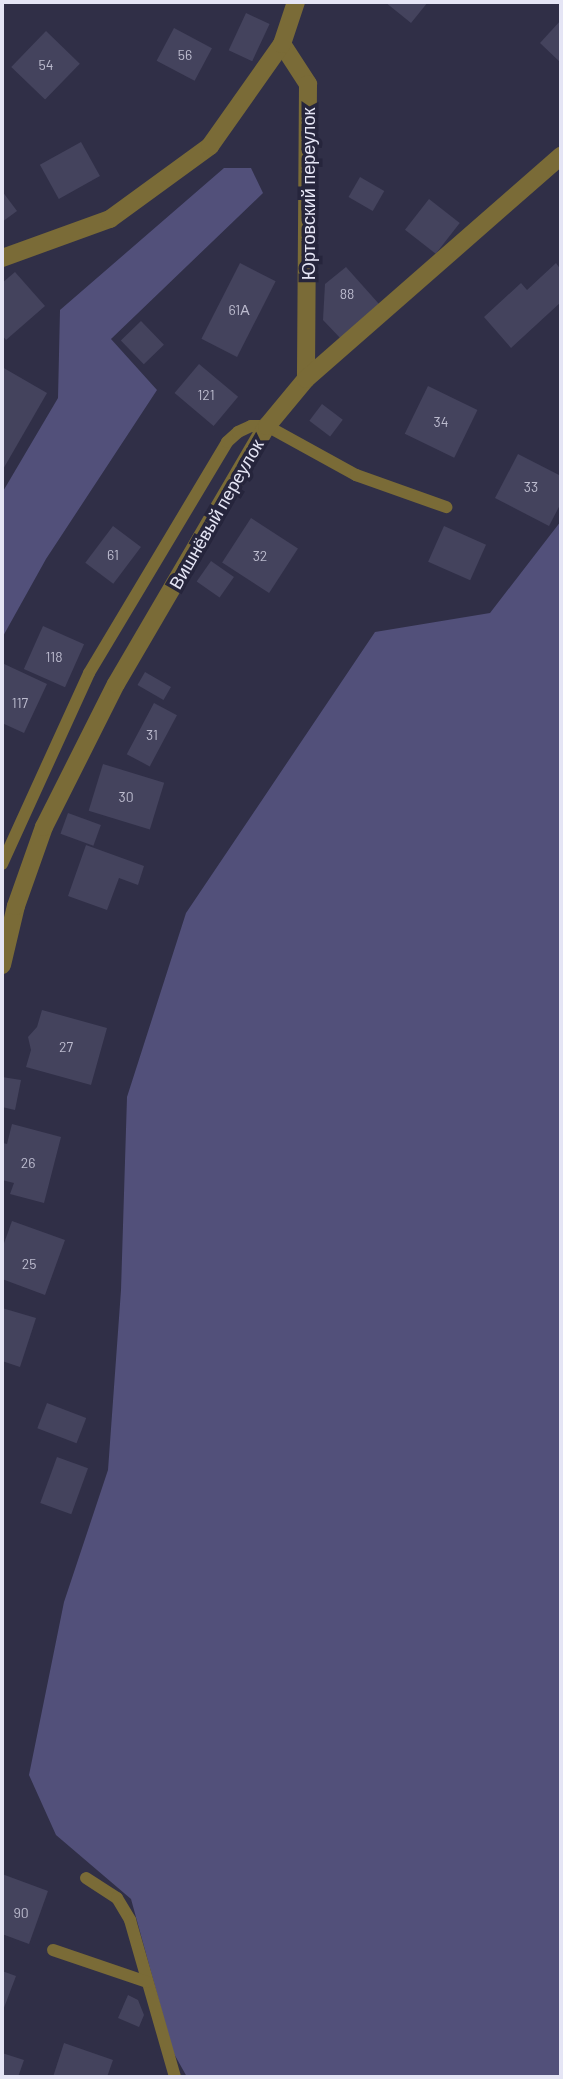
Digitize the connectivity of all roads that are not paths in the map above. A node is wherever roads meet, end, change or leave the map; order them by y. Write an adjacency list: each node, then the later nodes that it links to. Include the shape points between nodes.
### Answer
1 (296, 2): 2 (street)
2 (282, 44): 4 (street, via 210,146 110,219); 5 (street, Юртовский переулок, via 307,84)
3 (561, 156): 5 (street, Вишнёвый переулок)
4 (2, 258)
5 (306, 379): 6 (street, Вишнёвый переулок)
6 (267, 426): 7 (lane, via 356,475); 8 (lane, via 251,426 227,442 177,524 89,673); 9 (street, Вишнёвый переулок, via 116,684 44,827 16,906)
7 (446, 507)
8 (2, 864)
9 (2, 965)
10 (86, 1878): 12 (lane, via 117,1898 130,1920)
11 (53, 1950): 12 (lane)
12 (147, 1982): 13 (lane)
13 (175, 2077)

